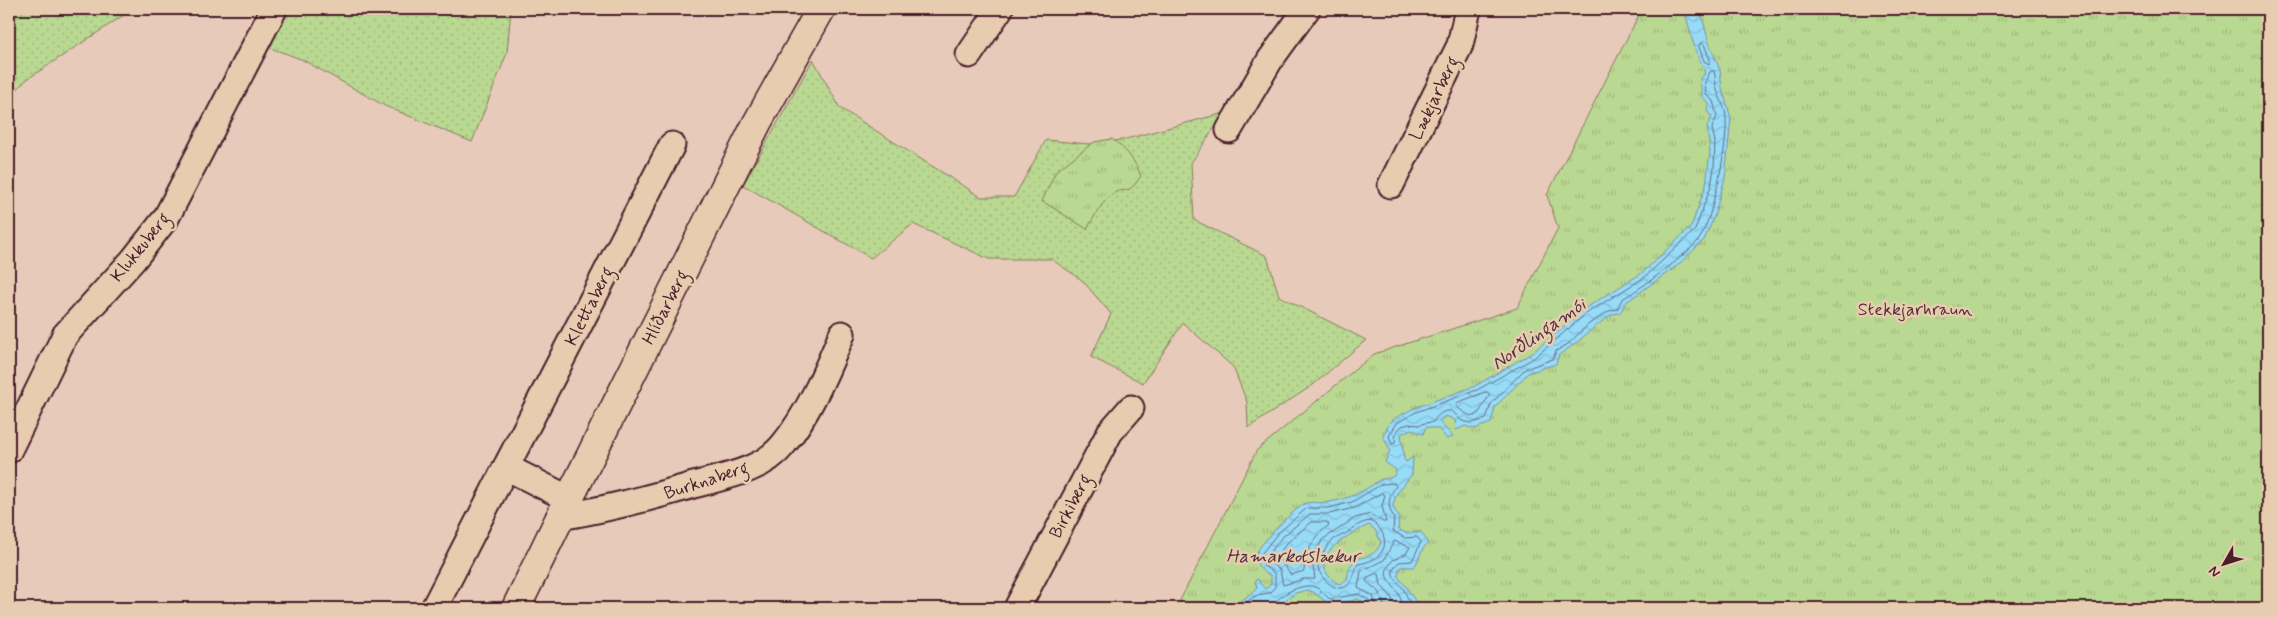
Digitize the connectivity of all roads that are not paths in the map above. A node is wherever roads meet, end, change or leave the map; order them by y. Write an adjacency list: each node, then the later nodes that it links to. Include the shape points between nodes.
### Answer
1 (274, 9): 12 (street, Klukkuberg, via 166,218 65,335)
2 (822, 9): 14 (street, Hlíðarberg, via 758,123)
3 (1000, 9): 6 (street)
4 (1307, 9): 7 (street, via 1270,60)
5 (1468, 9): 9 (street, Lækjarberg, via 1460,46)
6 (969, 55)
7 (1228, 130)
8 (672, 145): 13 (street, Klettaberg)
9 (1391, 185)
10 (842, 334): 14 (street, Burknaberg, via 799,421 782,446 766,460 741,472 605,509)
11 (1131, 408): 17 (street, Birkiberg, via 1110,432)
12 (9, 450)
13 (506, 467): 14 (street); 15 (street, Klettaberg)
14 (564, 508): 16 (street, Hlíðarberg)
15 (434, 608)
16 (516, 608)
17 (1017, 608)

